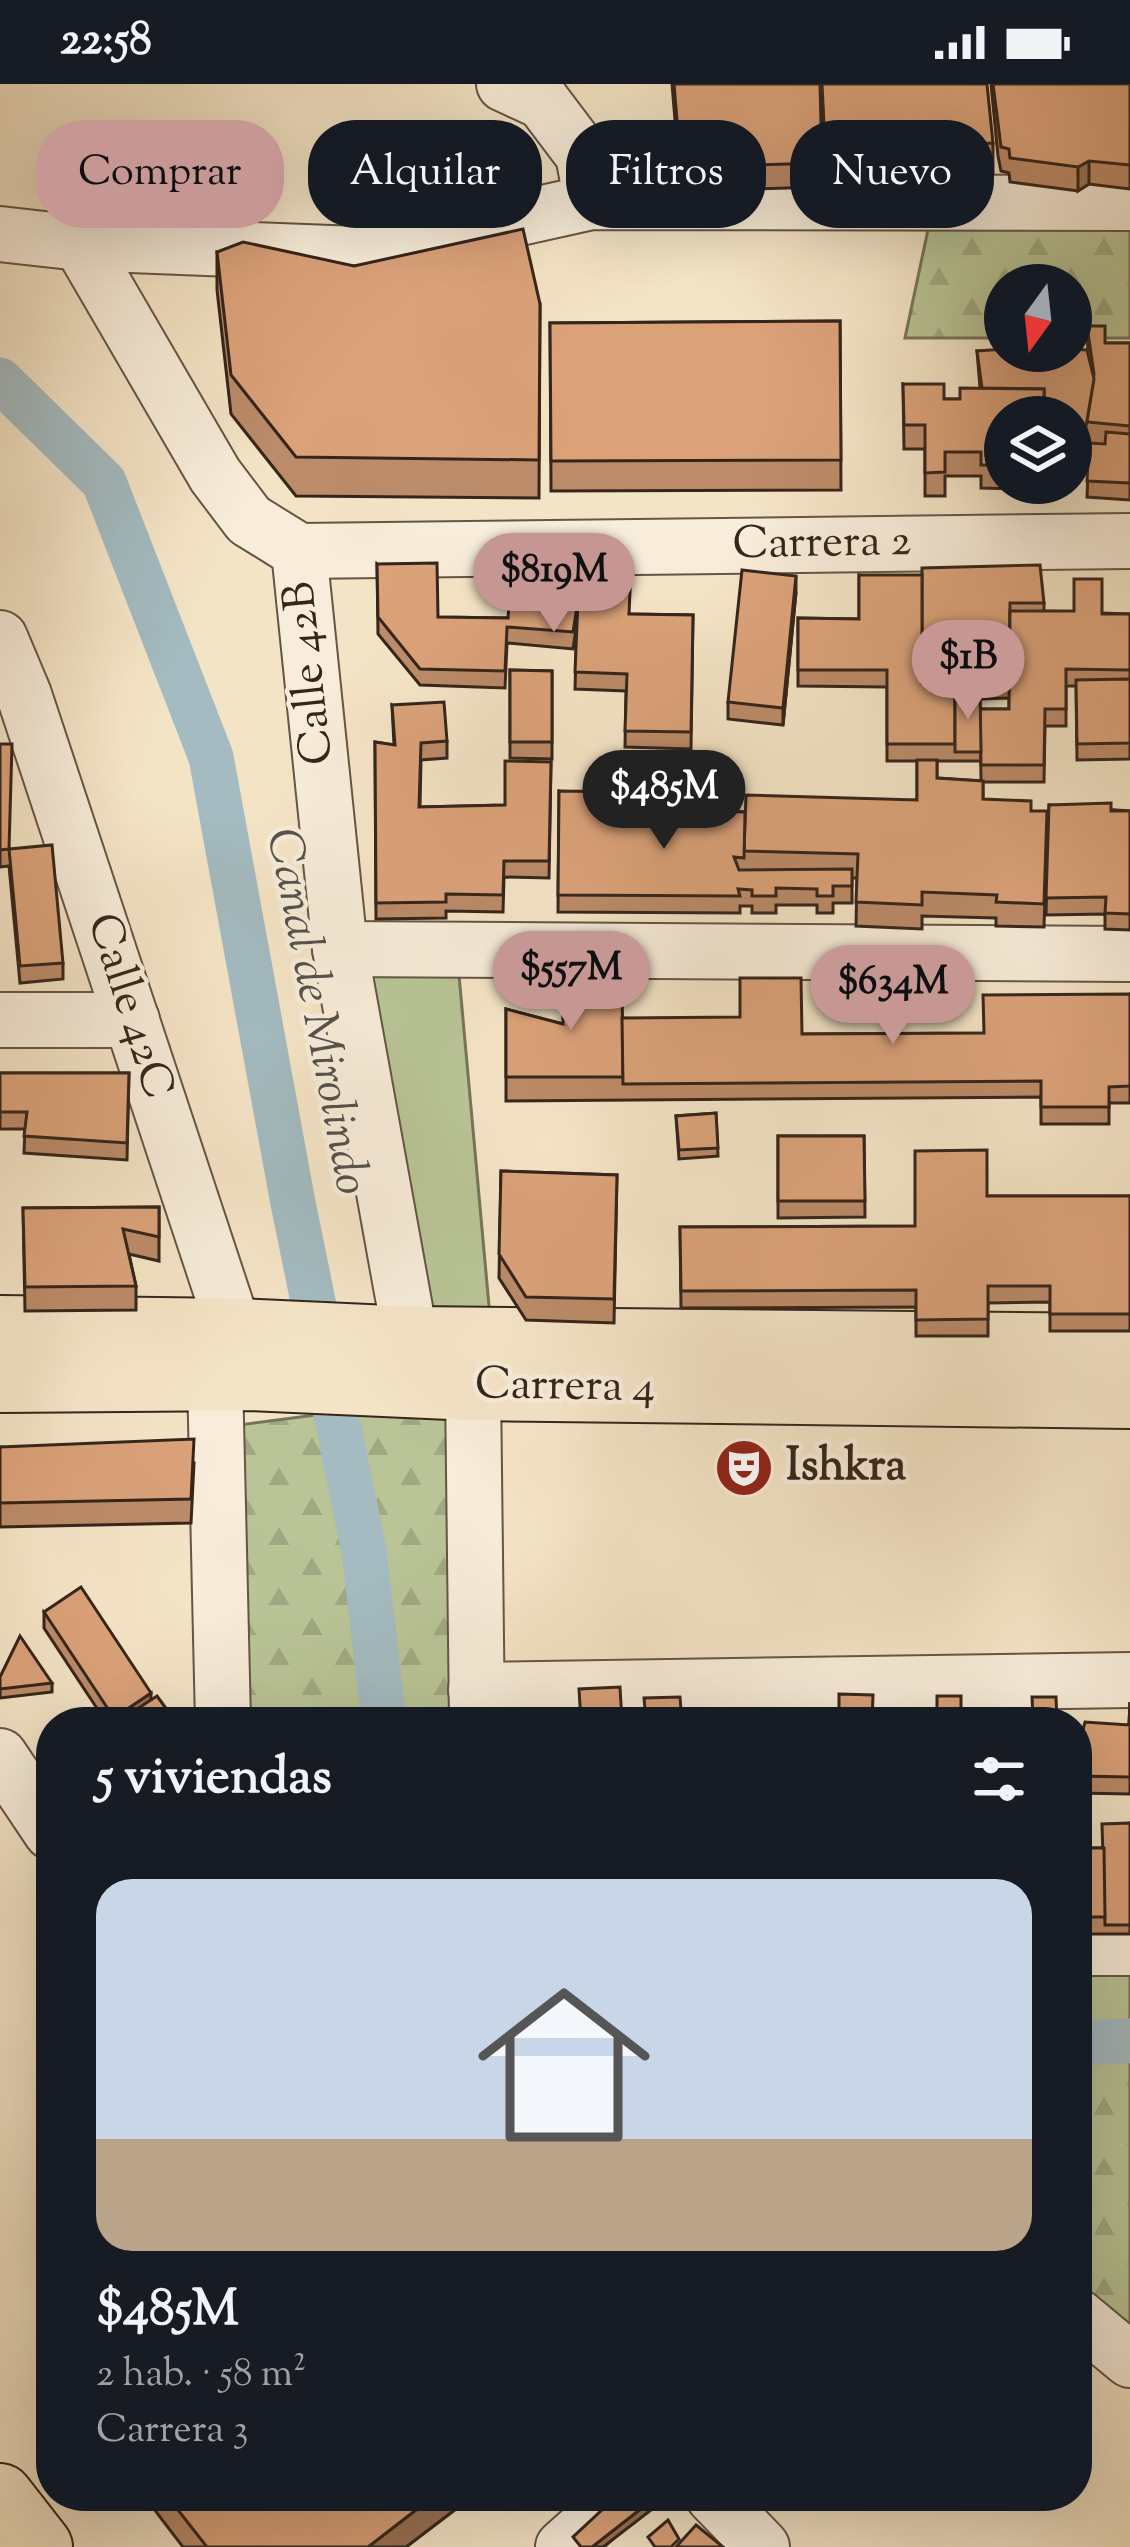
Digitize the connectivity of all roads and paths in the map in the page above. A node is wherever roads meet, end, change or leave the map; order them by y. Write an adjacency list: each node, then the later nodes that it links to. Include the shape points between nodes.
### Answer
1 (504, 84): 2 (street, via 543,102)
2 (566, 132)
3 (766, 202): 4 (street)
4 (1130, 203)
5 (566, 208): 7 (street, via 357,254)
6 (0, 234): 7 (street)
7 (80, 243): 9 (street, Calle 42B, via 215,475 249,520)
8 (1130, 542): 9 (street, Carrera 2)
9 (298, 550): 12 (street, Calle 42B)
10 (0, 638): 11 (street, Calle 42C)
11 (12, 695): 15 (street, Calle 42C)
12 (340, 949): 13 (street); 19 (street, Calle 42B)
13 (1130, 954)
14 (0, 1019): 15 (street)
15 (131, 1020): 18 (street, Calle 42C)
16 (0, 1329): 18 (main road, Carrera 4)
17 (1130, 1347): 19 (main road, Carrera 4)
18 (248, 1360): 19 (main road, Carrera 4); 20 (main road, Carrera 4); 24 (street, Calle 42C)
19 (414, 1367): 21 (main road, Carrera 4); 23 (street, Calle 42B)
20 (0, 1379)
21 (1130, 1395)
22 (1130, 1680): 23 (street)
23 (476, 1706)
24 (224, 1707)
25 (0, 1756): 26 (street)
26 (36, 1810)
27 (1092, 1948): 28 (street)
28 (1130, 1948)
29 (1092, 2328): 30 (street)
30 (1130, 2360)
31 (0, 2498): 34 (main road)
32 (603, 2511): 35 (street)
33 (727, 2511): 36 (street)
34 (39, 2547)
35 (563, 2547)
36 (762, 2547)

